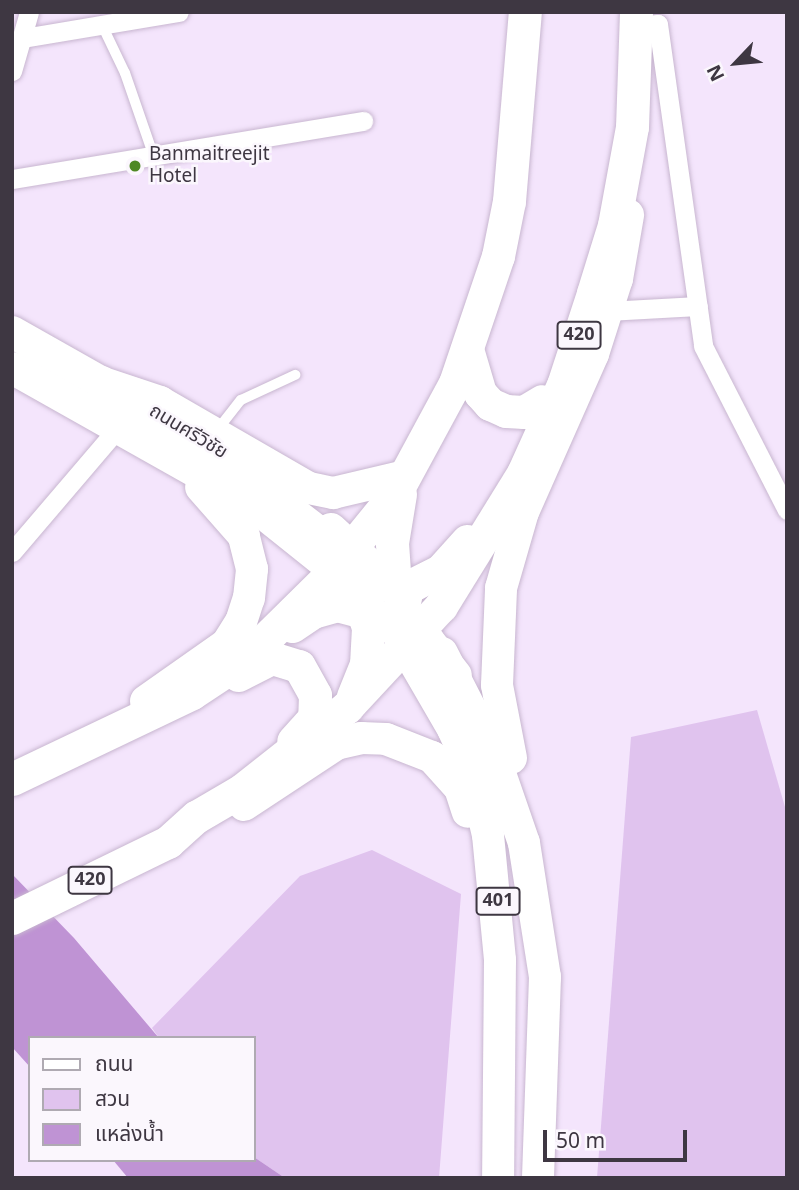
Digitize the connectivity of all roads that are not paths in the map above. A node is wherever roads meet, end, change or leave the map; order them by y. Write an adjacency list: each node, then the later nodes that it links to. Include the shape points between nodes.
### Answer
1 (29, 12): 6 (street)
2 (179, 12): 5 (street)
3 (525, 12): 15 (highway, 420, via 509,201 498,256)
4 (636, 19): 8 (highway, 420); 12 (street, via 658,24)
5 (102, 25): 6 (street); 10 (lane, via 125,73)
6 (23, 38): 7 (street)
7 (12, 71)
8 (633, 103): 13 (main road, via 638,160); 19 (highway, via 594,253); 27 (highway, 420, via 614,225 562,385 523,473 441,606)
9 (363, 121): 10 (street)
10 (152, 154): 11 (street)
11 (12, 179)
12 (698, 306): 13 (street); 23 (street, via 703,346)
13 (607, 311): 36 (main road, via 593,354 523,512 501,588 498,619 500,718 535,834)
14 (25, 339): 18 (main road)
15 (467, 349): 19 (highway, via 480,393 490,404 524,412); 22 (highway, 420, via 455,383)
16 (16, 370): 18 (main road)
17 (295, 375): 20 (lane, via 242,400)
18 (92, 394): 20 (main road, via 160,402); 21 (main road); 27 (highway, via 144,419 289,510 327,539)
19 (542, 401): 26 (highway, via 511,475 464,545 441,570)
20 (216, 433): 22 (main road, via 309,488 333,493)
21 (112, 435): 25 (street); 31 (main road, via 166,463 220,504 244,536 252,569 241,622 227,644)
22 (405, 476): 26 (highway, via 392,543); 27 (highway, 420)
23 (779, 476): 24 (street)
24 (787, 510)
25 (12, 552)
26 (395, 586): 27 (highway); 27 (highway, via 372,585)
27 (377, 601): 28 (highway, via 313,612); 29 (highway, via 428,641); 30 (highway, 420); 30 (highway, via 366,664); 31 (highway, 420, via 248,656 192,692); 37 (main road, 401, via 474,776 497,893)
28 (238, 675): 31 (highway, via 186,710 140,733); 33 (highway, via 272,658 299,666 315,695 314,718 303,734 252,772)
29 (454, 675): 36 (main road, 401, via 512,800 524,844)
30 (347, 707): 33 (highway, 420)
31 (88, 743): 32 (highway, 420)
32 (12, 779)
33 (231, 797): 34 (highway, 420, via 196,817)
34 (168, 842): 35 (highway, 420); 37 (main road, via 250,801 337,744 386,739 432,757 460,788 483,867 488,905 487,1007)
35 (12, 918)
36 (545, 977): 38 (main road, 401)
37 (499, 1100): 39 (main road, 401)
38 (539, 1163)
39 (498, 1178)

